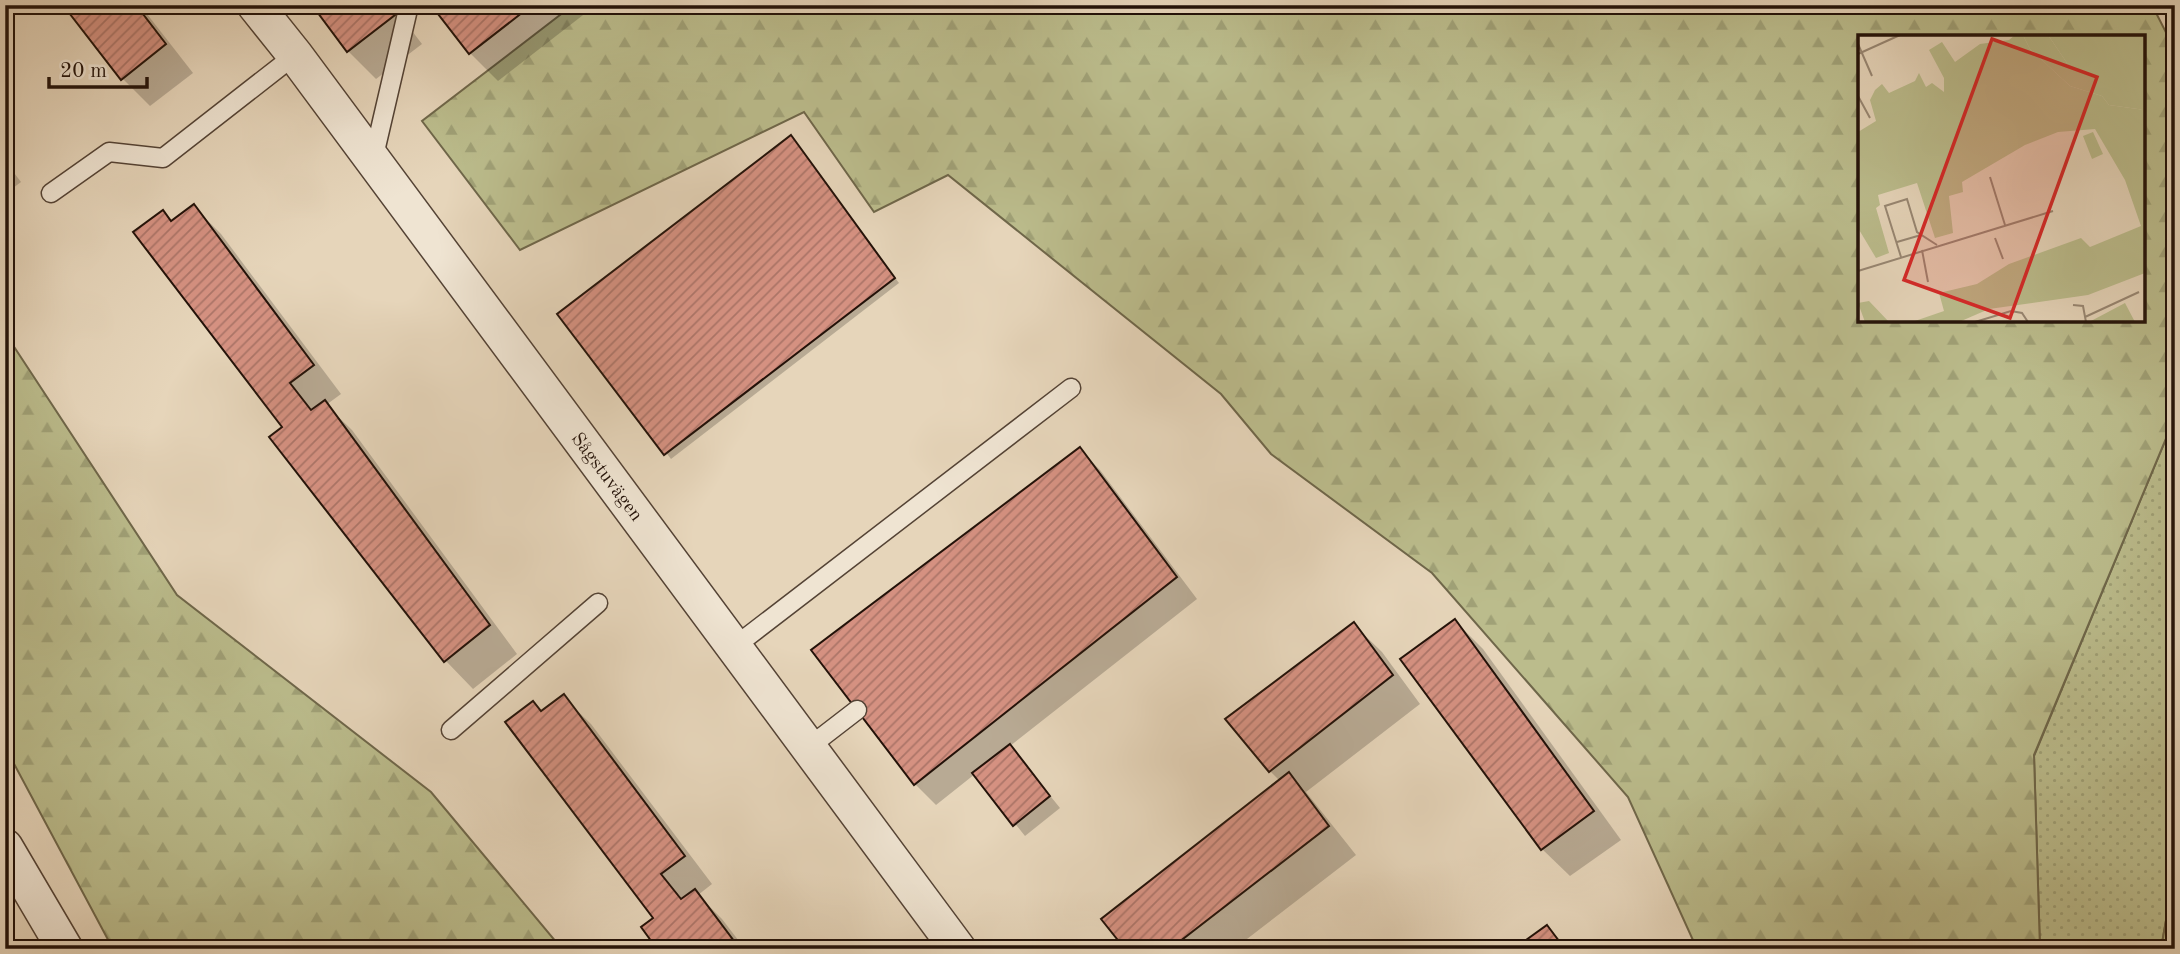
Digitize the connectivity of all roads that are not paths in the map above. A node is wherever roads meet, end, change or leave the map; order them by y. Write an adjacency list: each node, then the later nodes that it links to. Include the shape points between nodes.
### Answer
1 (255, 5): 3 (street, Sågstuvägen)
2 (409, 5): 4 (lane)
3 (295, 55): 4 (street, Sågstuvägen); 5 (lane, via 163,158 109,152)
4 (373, 160): 8 (street, Sågstuvägen)
5 (51, 193)
6 (1071, 388): 8 (lane)
7 (598, 603): 10 (lane)
8 (734, 647): 11 (street, Sågstuvägen)
9 (857, 710): 11 (lane)
10 (451, 730)
11 (808, 747): 14 (street, Sågstuvägen)
12 (5, 847): 13 (street)
13 (65, 949)
14 (958, 949)

